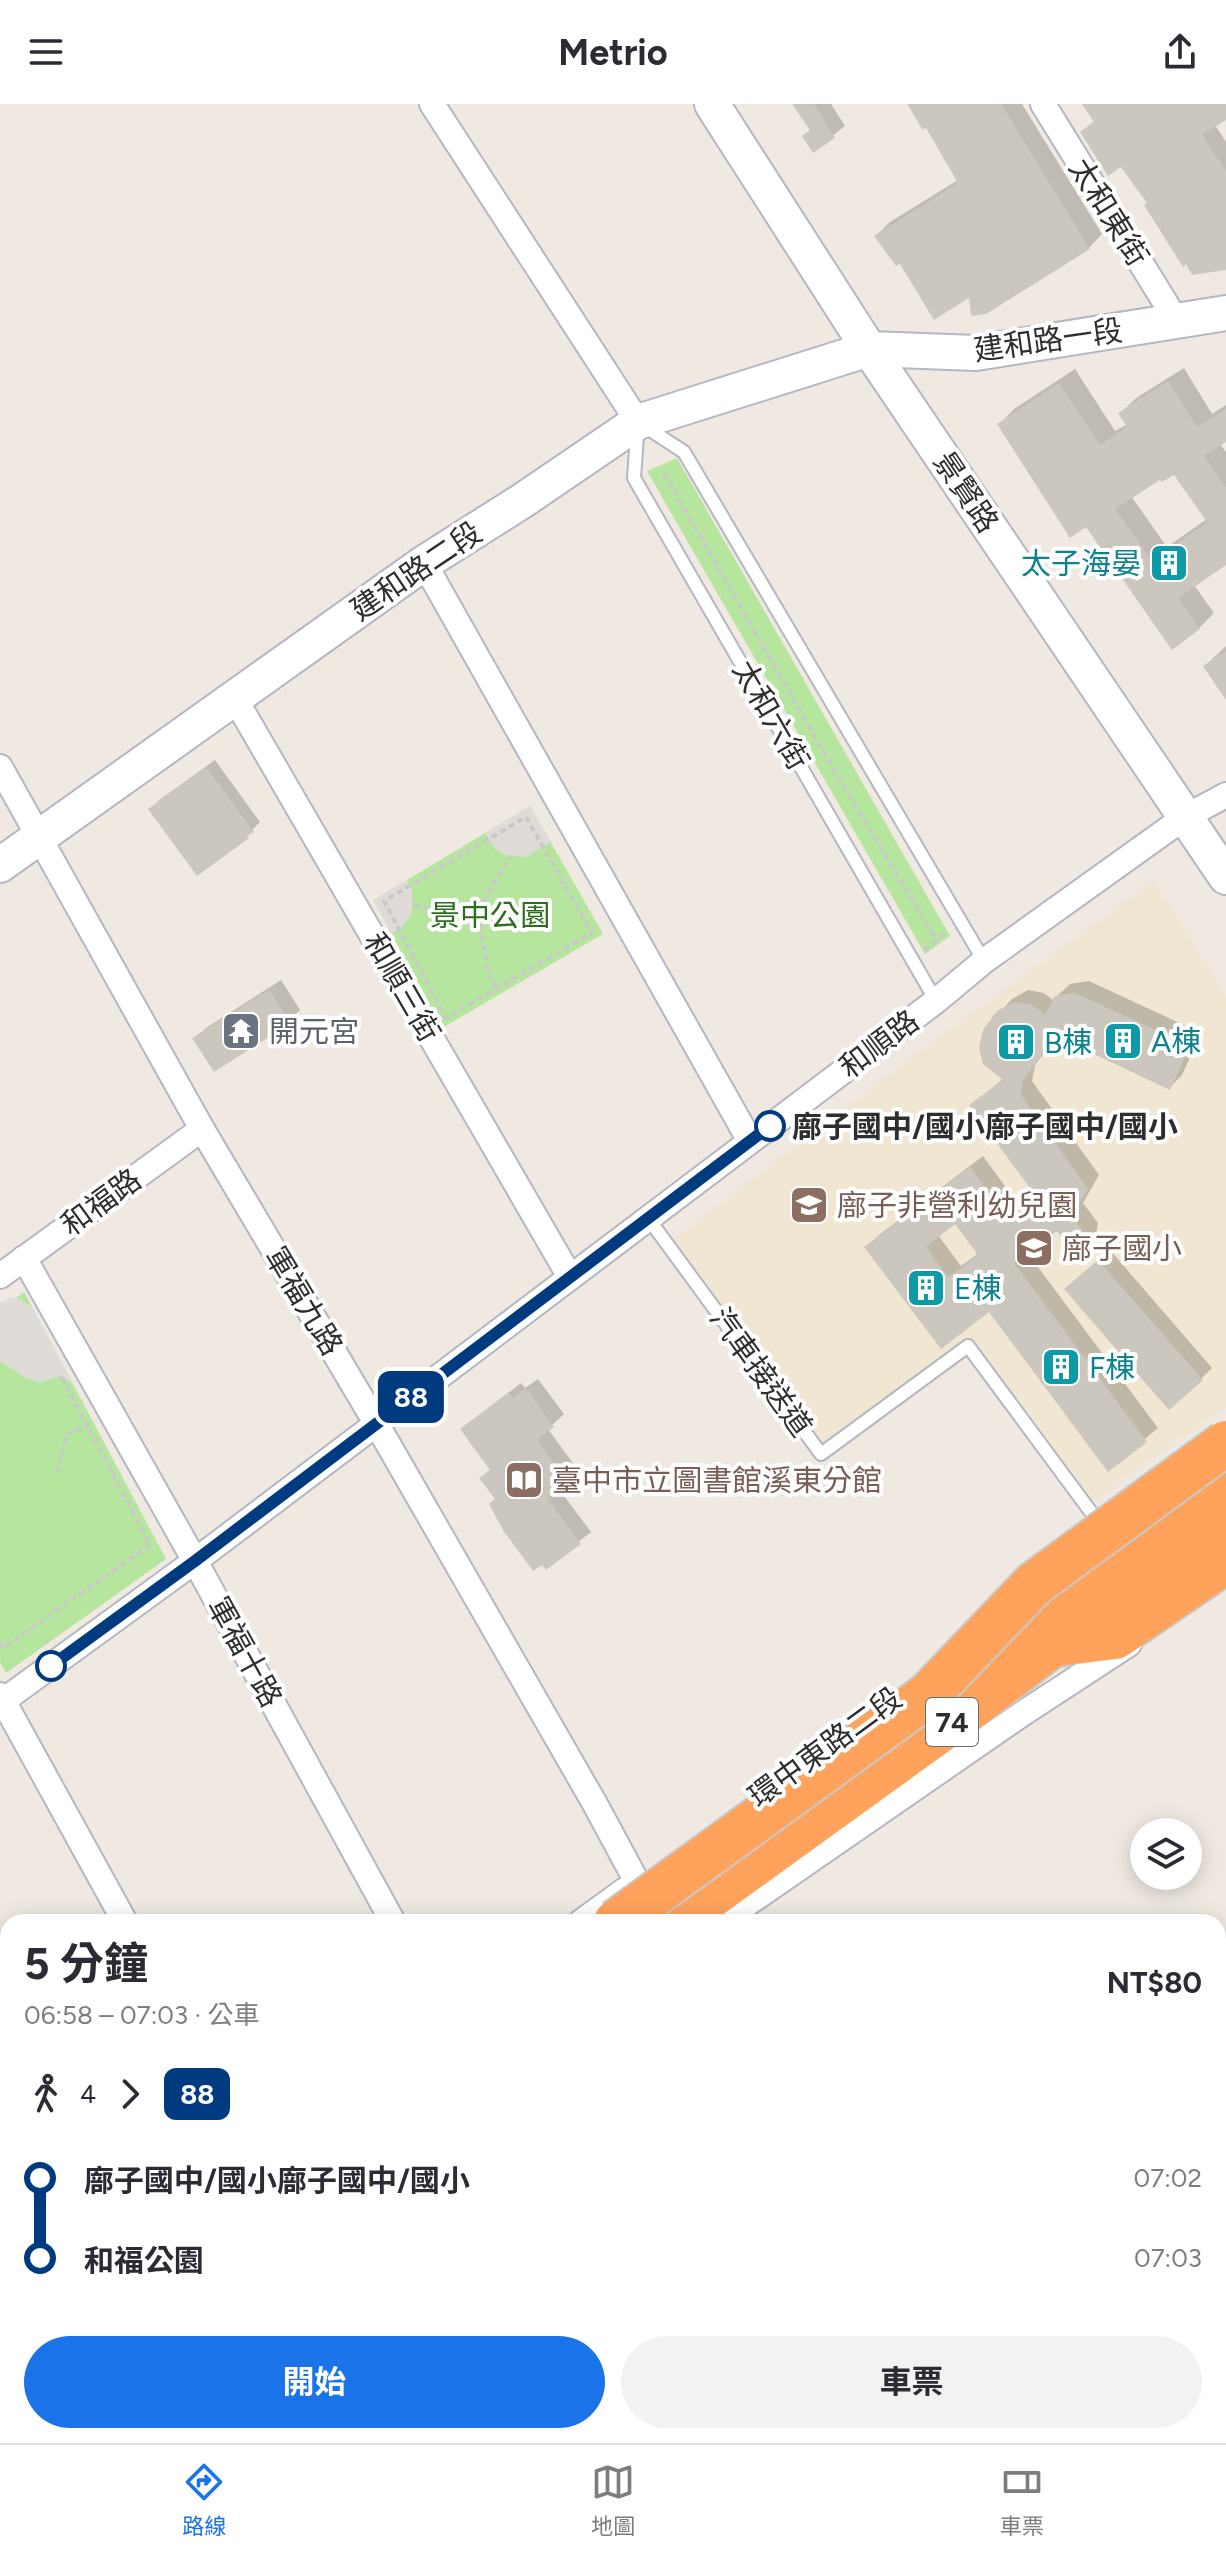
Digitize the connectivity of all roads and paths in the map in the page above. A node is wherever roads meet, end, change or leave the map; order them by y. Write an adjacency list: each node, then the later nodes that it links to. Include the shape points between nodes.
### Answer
1 (432, 104): 7 (street, 太和六街)
2 (712, 104): 6 (street, 景賢路)
3 (1043, 104): 5 (street, 太和東街)
4 (1226, 313): 5 (street, 建和路一段)
5 (1176, 320): 6 (street, 建和路一段, via 976,353)
6 (869, 349): 7 (street, 建和路二段); 15 (street, 景賢路)
7 (638, 422): 11 (street, 建和路二段); 25 (lane, 太和六街, via 684,452); 27 (lane, 太和六街, via 634,478)
8 (672, 469): 9 (path)
9 (664, 473): 10 (path); 23 (path)
10 (651, 479)
11 (424, 563): 12 (street, 建和路二段); 29 (street)
12 (234, 697): 16 (street, 建和路二段); 33 (street, 和順三街)
13 (0, 767): 16 (street, 軍福九路)
14 (1226, 795): 15 (street, 和順路)
15 (1185, 817): 19 (street, 景賢路); 25 (street, 和順路)
16 (40, 838): 18 (street, 建和路二段); 28 (street, 軍福九路)
17 (510, 857): 21 (path)
18 (0, 865)
19 (1226, 877)
20 (414, 905): 21 (path, via 443,912)
21 (478, 910): 26 (path)
22 (947, 931): 23 (path)
23 (937, 941): 24 (path)
24 (924, 950)
25 (984, 961): 27 (street, 和順路)
26 (496, 989): 26 (path, via 592,933 526,817 384,901 446,1018)
27 (936, 1001): 29 (street, 和順路)
28 (202, 1129): 31 (street, 和福路); 36 (street, 軍福九路)
29 (750, 1141): 30 (street, 和順路)
30 (648, 1218): 33 (street, 和順路); 42 (lane, 汽車接送道, via 821,1454 968,1346)
31 (24, 1258): 32 (street, 和福路); 35 (street, 軍福十路)
32 (0, 1276)
33 (570, 1277): 36 (street, 和順路)
34 (61, 1376): 46 (path, via 150,1545 3,1648)
35 (113, 1415): 39 (path, via 67,1434); 43 (street, 軍福十路)
36 (376, 1423): 43 (street, 和順路); 50 (street, 軍福九路)
37 (1226, 1443): 48 (highway, bridge, via 1034,1584)
38 (1226, 1461): 42 (street, 環中東路二段)
39 (57, 1473)
40 (1226, 1479): 48 (highway, 74, bridge)
41 (1226, 1519): 47 (highway, 74)
42 (1112, 1542): 50 (street, 環中東路二段)
43 (195, 1561): 49 (street, 和順路); 52 (street, 軍福十路)
44 (1226, 1561): 47 (highway, via 1115,1637)
45 (1226, 1580): 57 (street)
46 (0, 1642)
47 (1053, 1644): 56 (highway, 74)
48 (928, 1695): 54 (highway, 74, bridge)
49 (1, 1700): 51 (street)
50 (637, 1882): 53 (street, 環中東路二段); 55 (street, 軍福九路)
51 (121, 1914)
52 (389, 1914)
53 (592, 1914)
54 (627, 1914)
55 (644, 1914)
56 (686, 1914)
57 (733, 1914)

